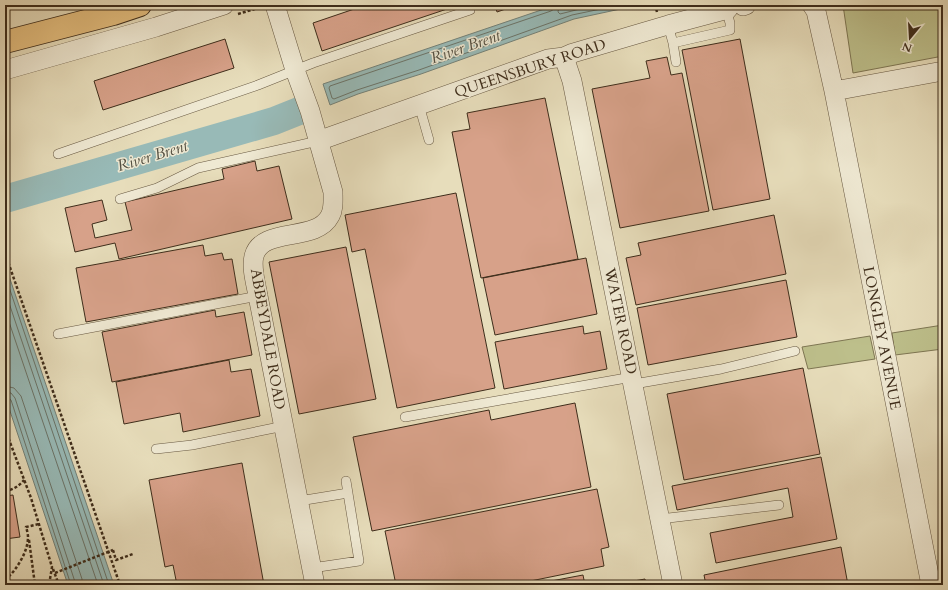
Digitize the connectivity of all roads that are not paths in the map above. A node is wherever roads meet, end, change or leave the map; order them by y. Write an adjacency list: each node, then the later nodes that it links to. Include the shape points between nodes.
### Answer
1 (140, 5): 8 (highway)
2 (224, 5): 12 (street)
3 (275, 5): 13 (street, ABBEYDALE ROAD)
4 (469, 5): 13 (lane, via 470,10)
5 (812, 5): 15 (street, via 816,11)
6 (736, 7): 7 (street, QUEENSBURY ROAD); 9 (lane, via 730,30)
7 (668, 24): 9 (lane); 10 (street, QUEENSBURY ROAD)
8 (5, 42)
9 (673, 43): 11 (lane)
10 (564, 57): 16 (street, QUEENSBURY ROAD, via 548,59); 24 (street, WATER ROAD, via 570,74)
11 (676, 62)
12 (5, 70)
13 (295, 70): 18 (street, ABBEYDALE ROAD); 19 (lane)
14 (943, 71): 15 (street)
15 (834, 91): 35 (street, LONGLEY AVENUE)
16 (419, 105): 17 (lane); 18 (street, QUEENSBURY ROAD)
17 (429, 140)
18 (318, 141): 20 (lane, via 198,168 157,188); 21 (street, ABBEYDALE ROAD, via 333,192 330,216 315,230 267,241 259,247 254,256)
19 (58, 154)
20 (120, 199)
21 (258, 296): 22 (lane); 26 (street, ABBEYDALE ROAD)
22 (58, 334)
23 (795, 351): 24 (lane, via 721,369)
24 (633, 381): 25 (lane); 32 (street, WATER ROAD)
25 (405, 417)
26 (284, 426): 27 (lane, via 192,445); 30 (street, ABBEYDALE ROAD)
27 (156, 449)
28 (346, 481): 29 (lane)
29 (348, 493): 30 (lane); 33 (lane, via 359,561)
30 (299, 501): 33 (street, ABBEYDALE ROAD)
31 (778, 505): 32 (lane)
32 (660, 519): 34 (street, WATER ROAD)
33 (313, 576)
34 (673, 585)
35 (931, 585)

